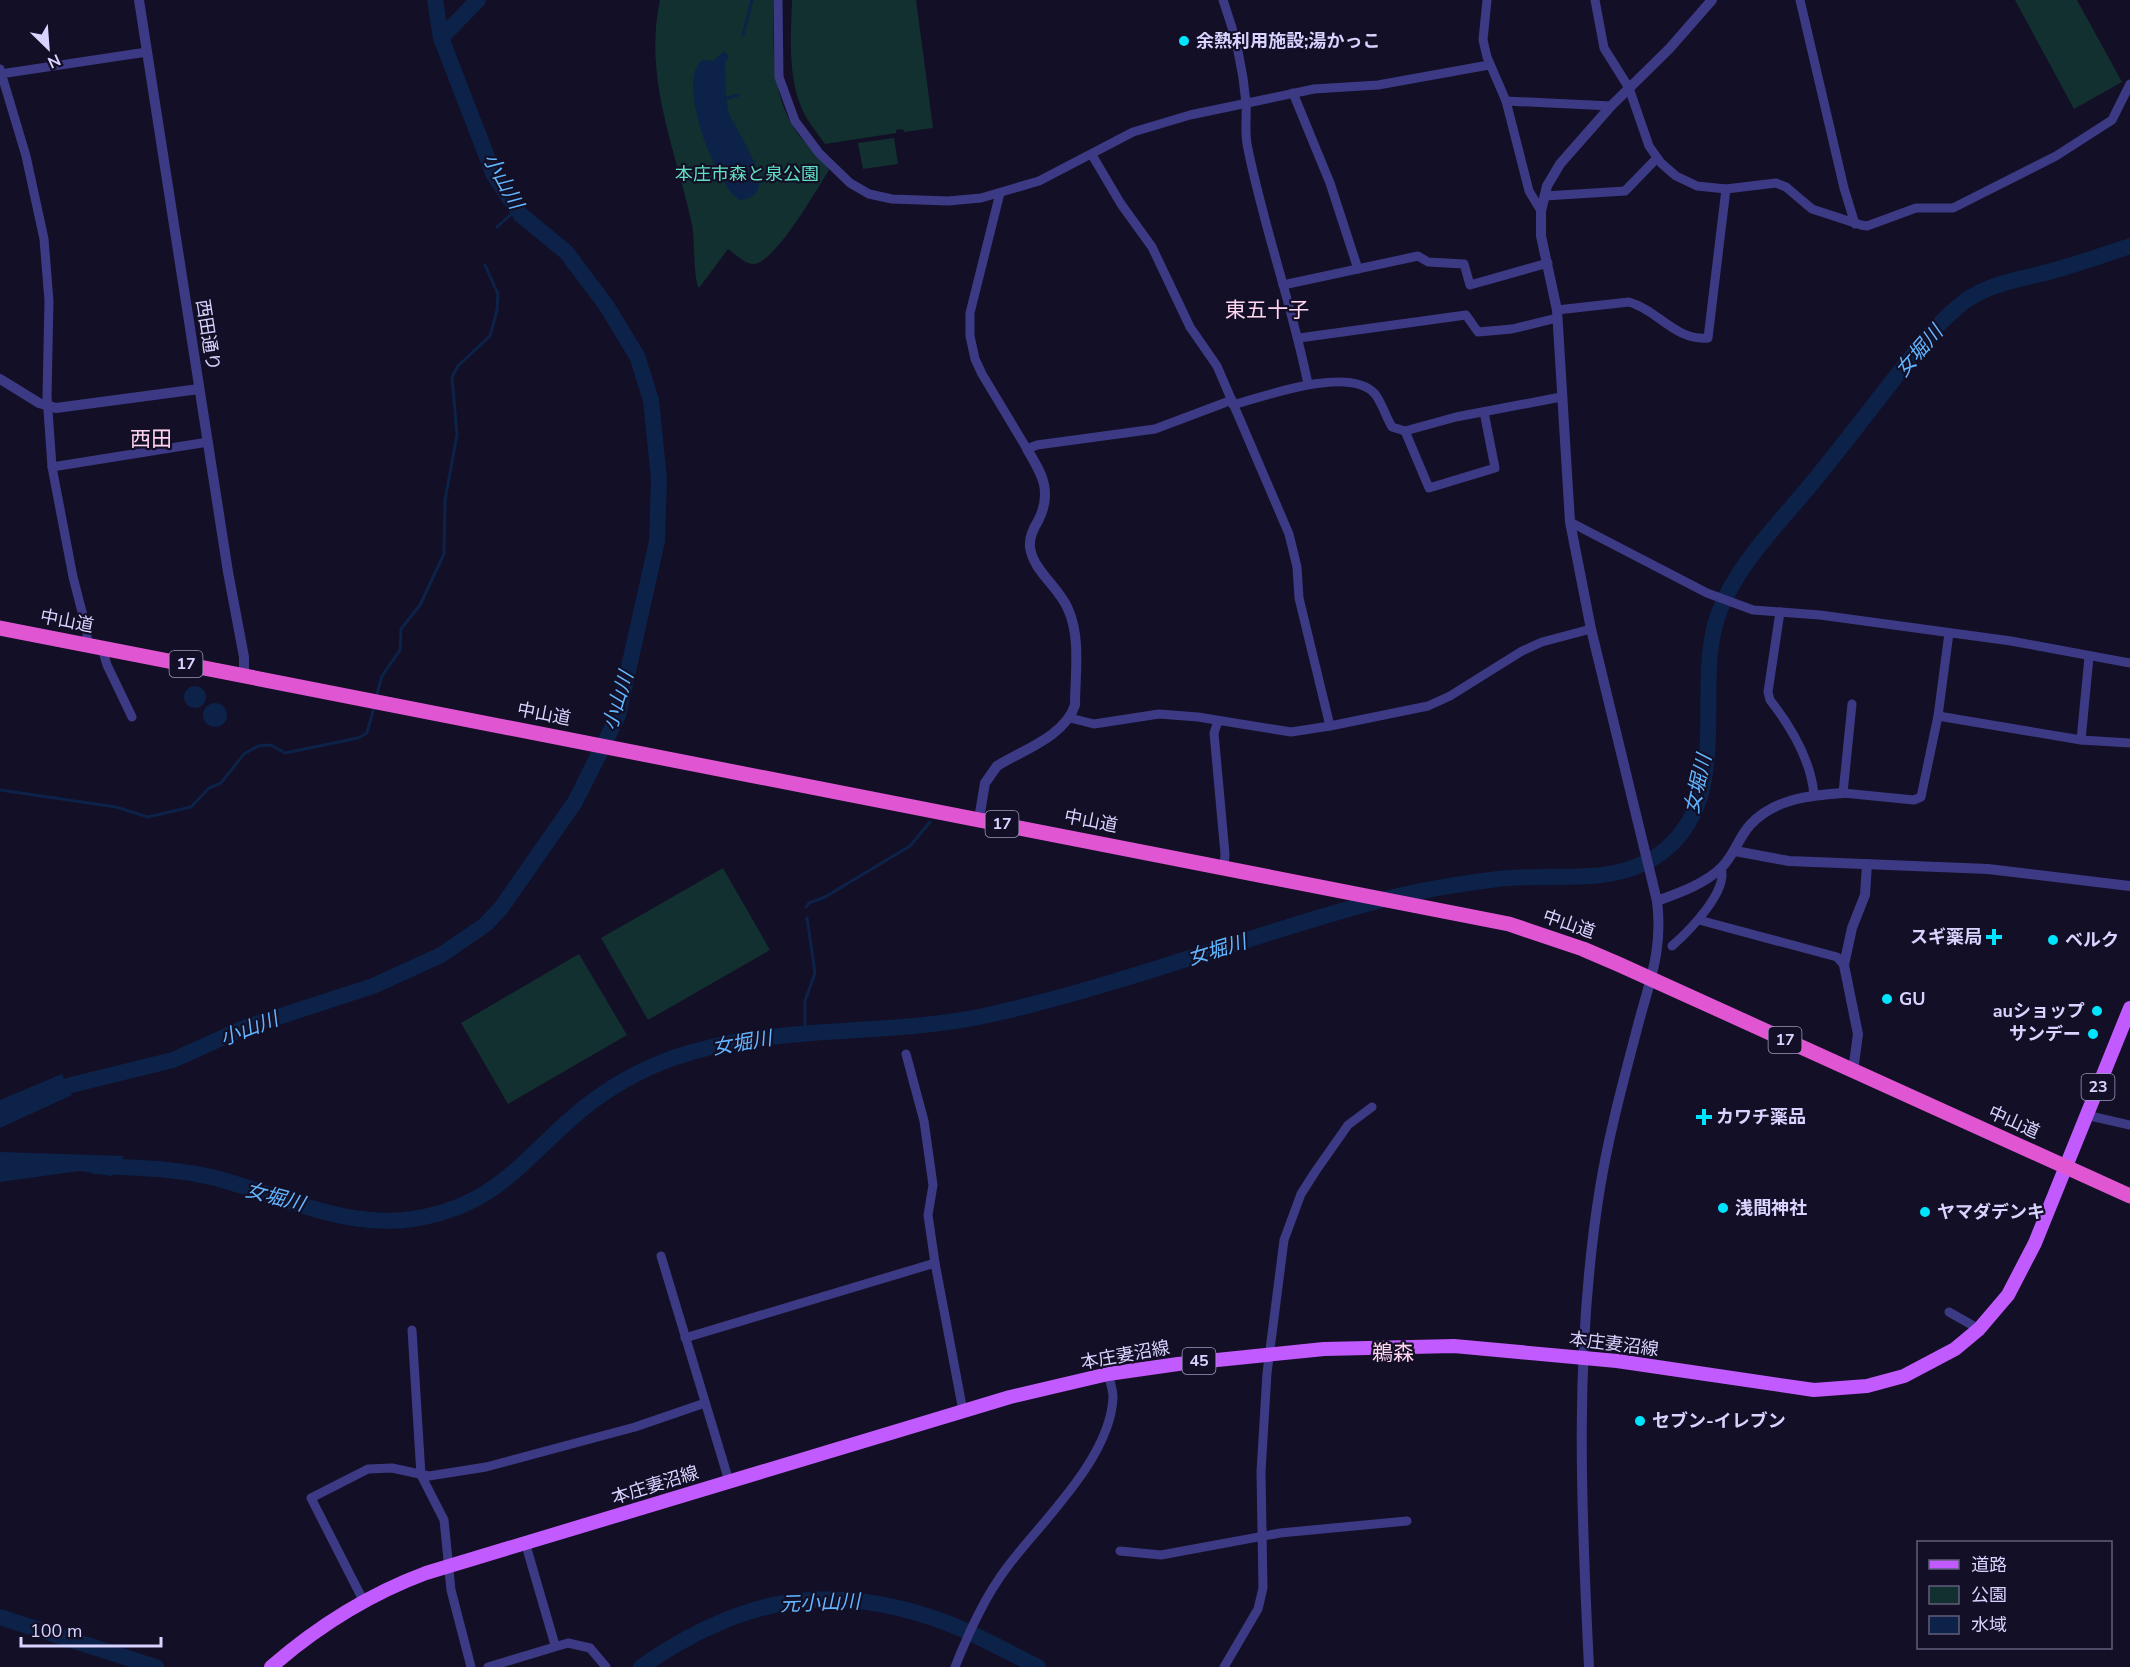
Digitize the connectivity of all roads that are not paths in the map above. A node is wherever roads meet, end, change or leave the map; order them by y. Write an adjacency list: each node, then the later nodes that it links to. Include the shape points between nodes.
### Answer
1 (139, 0): 8 (street, 西田通り)
2 (778, 0): 20 (street, via 778,66 788,106 807,139 850,183 880,197 914,200 971,200)
3 (1223, 0): 15 (street, via 1234,32)
4 (1487, 0): 9 (street, via 1484,40)
5 (1595, 0): 12 (street, via 1604,48)
6 (1712, 0): 12 (street)
7 (1800, 0): 23 (street)
8 (147, 52): 10 (street); 31 (street, 西田通り)
9 (1490, 65): 13 (street, via 1378,85); 14 (street)
10 (1, 72): 34 (street, via 26,156 44,239 49,301)
11 (2130, 84): 23 (street, via 2112,120 2036,166 1953,208 1916,208 1867,226)
12 (1629, 88): 16 (street); 18 (street, via 1648,146)
13 (1293, 93): 15 (street); 25 (street, via 1330,183)
14 (1506, 101): 16 (street); 22 (street, via 1529,191)
15 (1246, 103): 17 (street, via 1132,132); 26 (street, via 1247,144 1262,215)
16 (1611, 106): 21 (street, via 1560,164)
17 (1092, 155): 20 (street, via 1039,181); 33 (street, via 1152,247 1190,327 1217,366)
18 (1658, 158): 19 (street, via 1676,176 1696,186); 21 (street, via 1625,191)
19 (1726, 189): 23 (street, via 1776,183 1812,209); 27 (street, via 1708,338 1695,339 1678,332 1640,305 1629,302)
20 (1000, 193): 38 (street, via 970,313 970,336 982,374)
21 (1545, 196): 22 (street)
22 (1541, 211): 24 (street, via 1541,236)
23 (1855, 224)
24 (1548, 263): 25 (street, via 1470,285 1464,264 1428,262 1418,256); 27 (street)
25 (1358, 269): 26 (street)
26 (1283, 285): 28 (street)
27 (1557, 314): 28 (street, via 1512,329 1478,332 1466,315); 32 (street)
28 (1299, 338): 30 (street)
29 (0, 379): 34 (street)
30 (1308, 384): 33 (street); 36 (street, via 1360,384 1374,394 1392,427)
31 (199, 389): 34 (street); 37 (street, 西田通り)
32 (1561, 397): 35 (street); 40 (street)
33 (1232, 402): 38 (street, via 1155,429); 55 (street, via 1289,534 1299,598)
34 (47, 407): 39 (street)
35 (1484, 412): 36 (street); 36 (street, via 1495,468 1429,488)
36 (1405, 431)
37 (208, 442): 39 (street); 49 (street, 西田通り)
38 (1027, 449): 53 (street, via 1043,477 1046,493 1031,537 1032,555 1063,598 1073,627 1075,705)
39 (52, 467): 45 (street)
40 (1570, 522): 41 (street, via 1707,593 1753,610); 43 (street)
41 (1780, 612): 44 (street); 59 (street, via 1768,692 1805,757 1812,773)
42 (0, 628): 45 (highway, 中山道 / 17)
43 (1592, 629): 55 (street, via 1522,651 1428,706); 66 (street)
44 (1949, 633): 47 (street); 51 (street)
45 (87, 645): 46 (highway, 中山道 / 17)
46 (102, 648): 49 (highway, 中山道 / 17); 52 (street)
47 (2089, 657): 48 (street); 56 (street)
48 (2130, 663)
49 (244, 674): 60 (highway, 中山道 / 17)
50 (1851, 704): 58 (street)
51 (1938, 716): 56 (street); 58 (street, via 1922,797 1914,800)
52 (132, 717)
53 (1070, 718): 54 (street, via 1094,724 1159,714); 60 (street, via 989,774)
54 (1218, 721): 55 (street, via 1291,732); 63 (street, via 1214,733)
55 (1330, 726)
56 (2081, 740): 57 (street)
57 (2130, 743)
58 (1843, 793): 59 (street)
59 (1814, 795): 61 (street, via 1789,801 1760,816 1749,826)
60 (979, 819): 63 (highway, 中山道 / 17)
61 (1735, 851): 62 (street, via 1789,861); 64 (street)
62 (1867, 864): 65 (street, via 1988,869); 69 (street, via 1865,896 1852,928)
63 (1224, 868): 70 (highway, 中山道 / 17, via 1500,922 1583,949)
64 (1721, 868): 66 (street, via 1702,882); 67 (street, via 1722,879)
65 (2130, 886)
66 (1657, 901): 70 (street, via 1659,943)
67 (1699, 920): 68 (street); 69 (street, via 1837,957)
68 (1672, 946)
69 (1844, 965): 73 (street, via 1858,1034)
70 (1651, 979): 73 (highway, 中山道 / 17); 86 (street, via 1606,1152 1590,1266)
71 (2130, 1008): 75 (main road, 23)
72 (906, 1054): 80 (street, via 924,1121 933,1185 928,1215)
73 (1853, 1071): 77 (highway, 中山道 / 17)
74 (1372, 1107): 85 (street, via 1348,1125 1301,1194 1284,1240)
75 (2086, 1115): 76 (street); 77 (main road, 23)
76 (2130, 1125)
77 (2066, 1166): 78 (highway, 中山道 / 17); 82 (main road, 本庄妻沼線 / 45, via 2035,1243 2008,1295)
78 (2130, 1196)
79 (661, 1256): 84 (street)
80 (935, 1263): 84 (street); 89 (street)
81 (1949, 1312): 82 (street)
82 (1979, 1329): 86 (main road, 本庄妻沼線 / 45, via 1938,1359 1904,1376 1834,1390)
83 (412, 1330): 90 (street)
84 (686, 1338): 88 (street)
85 (1270, 1353): 86 (main road, 本庄妻沼線 / 45, via 1454,1346); 87 (main road, 本庄妻沼線 / 45); 93 (street, via 1261,1472)
86 (1583, 1358): 105 (street, via 1581,1509)
87 (1108, 1374): 89 (main road, 本庄妻沼線 / 45); 103 (street, via 1113,1396 1099,1446 1007,1567 981,1610)
88 (705, 1403): 90 (street, via 547,1453 486,1467); 91 (street)
89 (963, 1411): 91 (main road, 本庄妻沼線 / 45)
90 (421, 1475): 96 (street, via 444,1520); 97 (street, via 368,1468 312,1498)
91 (729, 1481): 94 (main road, 本庄妻沼線 / 45)
92 (1407, 1521): 93 (street)
93 (1263, 1535): 95 (street, via 1161,1555); 104 (street, via 1263,1588 1258,1609)
94 (525, 1542): 96 (main road, 本庄妻沼線 / 45); 98 (street)
95 (1120, 1551)
96 (448, 1566): 97 (main road, 本庄妻沼線 / 45); 101 (street)
97 (363, 1600): 100 (main road, 本庄妻沼線 / 45)
98 (555, 1645): 99 (street, via 584,1645); 102 (street)
99 (603, 1664)
100 (271, 1667)
101 (471, 1667)
102 (488, 1667)
103 (955, 1667)
104 (1224, 1667)
105 (1589, 1667)

